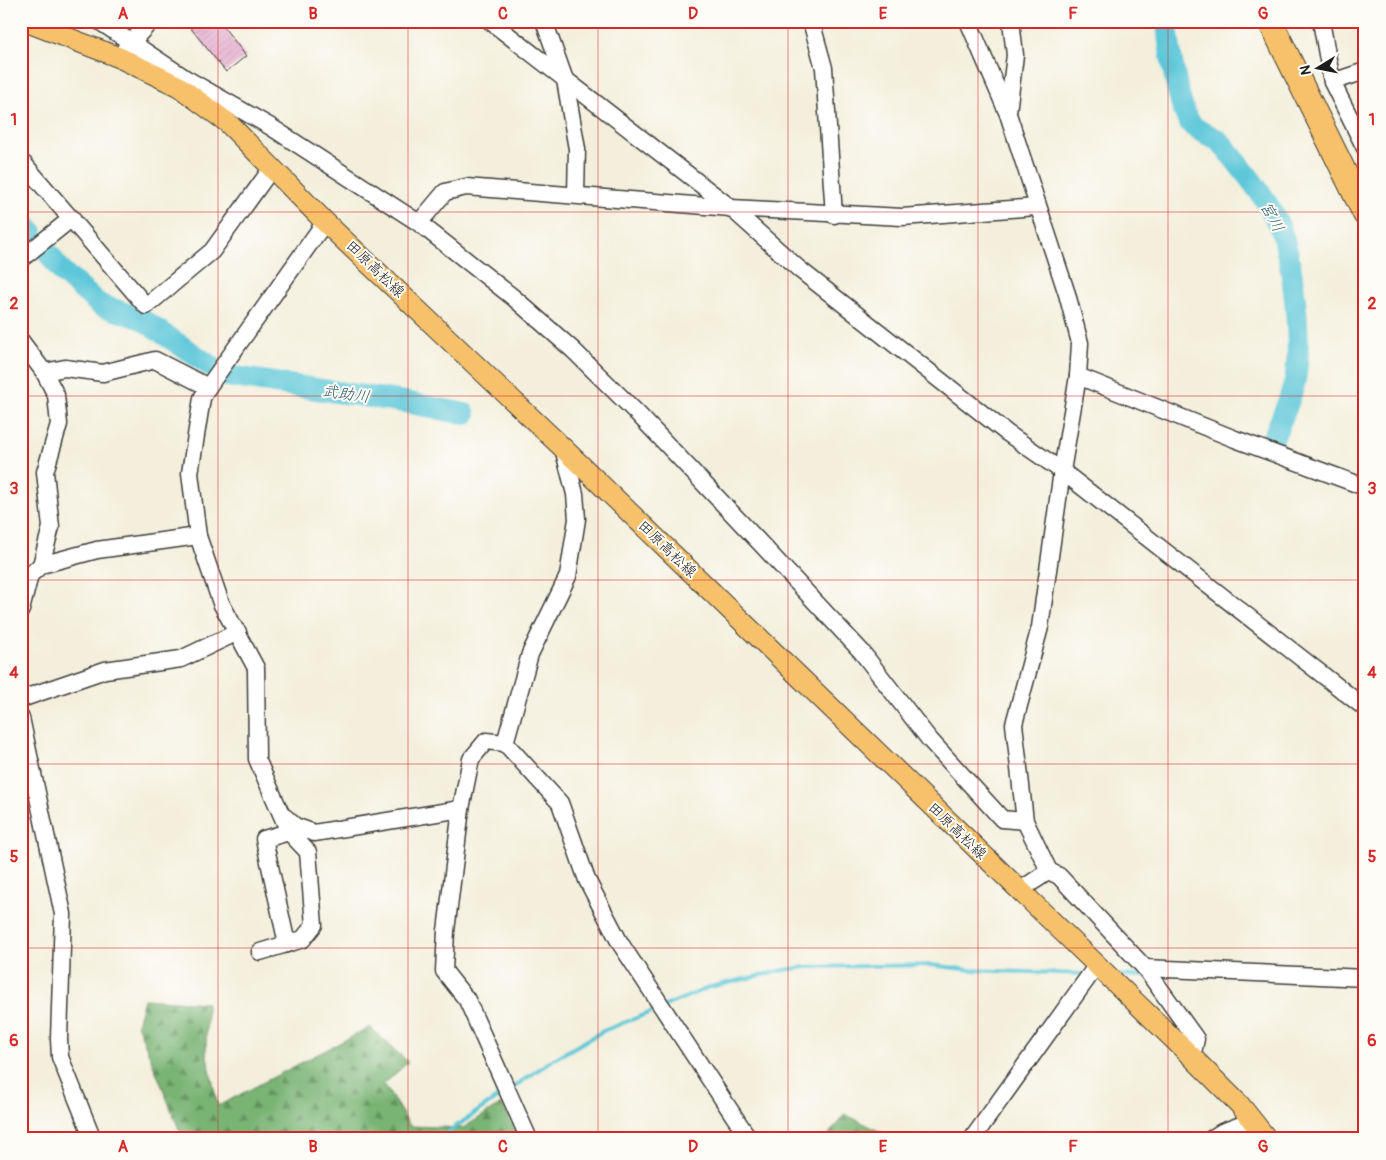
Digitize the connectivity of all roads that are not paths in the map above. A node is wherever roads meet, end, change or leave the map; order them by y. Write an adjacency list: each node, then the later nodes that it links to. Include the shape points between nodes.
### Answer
1 (24, 21): 12 (main road, 田原高松線)
2 (99, 21): 11 (street)
3 (151, 21): 11 (street)
4 (490, 21): 14 (street)
5 (544, 21): 14 (street)
6 (811, 21): 25 (street, via 824,68)
7 (968, 21): 17 (street)
8 (1011, 21): 17 (street, via 1015,55)
9 (1270, 21): 24 (highway)
10 (1321, 21): 16 (street)
11 (132, 41): 12 (street); 15 (street)
12 (118, 57): 15 (main road, 田原高松線)
13 (1365, 71): 16 (street)
14 (565, 80): 21 (street, via 577,149); 23 (street)
15 (182, 82): 20 (main road, 田原高松線); 28 (street, via 271,127)
16 (1332, 82): 18 (street)
17 (1008, 114): 22 (street)
18 (1365, 148)
19 (24, 164): 26 (street)
20 (272, 168): 26 (street, via 212,251 146,306); 27 (main road, 田原高松線)
21 (576, 195): 23 (street); 28 (street, via 466,187 446,192)
22 (1037, 207): 25 (street, via 902,217); 32 (street, via 1080,343)
23 (731, 208): 25 (street); 35 (street, via 799,269 1007,433)
24 (1365, 214)
25 (834, 215)
26 (72, 218): 29 (street)
27 (326, 222): 33 (street); 34 (main road, 田原高松線)
28 (419, 223): 47 (street, via 514,298 638,414 861,651 929,739 1002,819)
29 (21, 259)
30 (22, 344): 31 (street)
31 (44, 372): 33 (street, via 65,368 103,373 155,360); 38 (street, via 56,395 59,424 46,472 51,527)
32 (1078, 376): 35 (street); 36 (street, via 1235,440)
33 (208, 387): 37 (street, via 202,398 190,473)
34 (563, 448): 44 (street, via 575,494 577,519 568,576 530,654); 50 (main road, 田原高松線)
35 (1062, 471): 42 (street); 47 (street, via 1040,627 1014,724)
36 (1365, 487)
37 (198, 536): 38 (street, via 97,550); 40 (street, via 221,602)
38 (41, 565): 39 (street, via 30,575)
39 (21, 610)
40 (238, 632): 41 (street, via 181,659 106,670); 46 (street, via 256,668 257,759)
41 (21, 699)
42 (1365, 708)
43 (21, 718): 58 (street, via 64,914 58,1039 60,1057)
44 (505, 743): 45 (street, via 486,741 471,759); 60 (street, via 560,802 587,880 620,943)
45 (461, 809): 46 (street, via 314,833 295,826); 59 (street, via 444,971 467,1000)
46 (280, 811): 48 (street)
47 (1025, 821): 49 (street)
48 (289, 832): 51 (street, via 264,839); 51 (street, via 308,852 314,925 303,938)
49 (1048, 871): 50 (street); 54 (street, via 1060,876)
50 (1018, 891): 53 (main road, 田原高松線)
51 (287, 944): 52 (street)
52 (260, 952)
53 (1097, 966): 56 (main road, 田原高松線); 61 (street)
54 (1145, 968): 55 (street); 56 (street, via 1196,1039)
55 (1365, 978)
56 (1192, 1057): 57 (main road, 田原高松線)
57 (1252, 1121): 62 (street); 63 (main road, 田原高松線)
58 (93, 1139)
59 (529, 1139)
60 (749, 1139)
61 (972, 1139)
62 (1211, 1139)
63 (1267, 1139)

